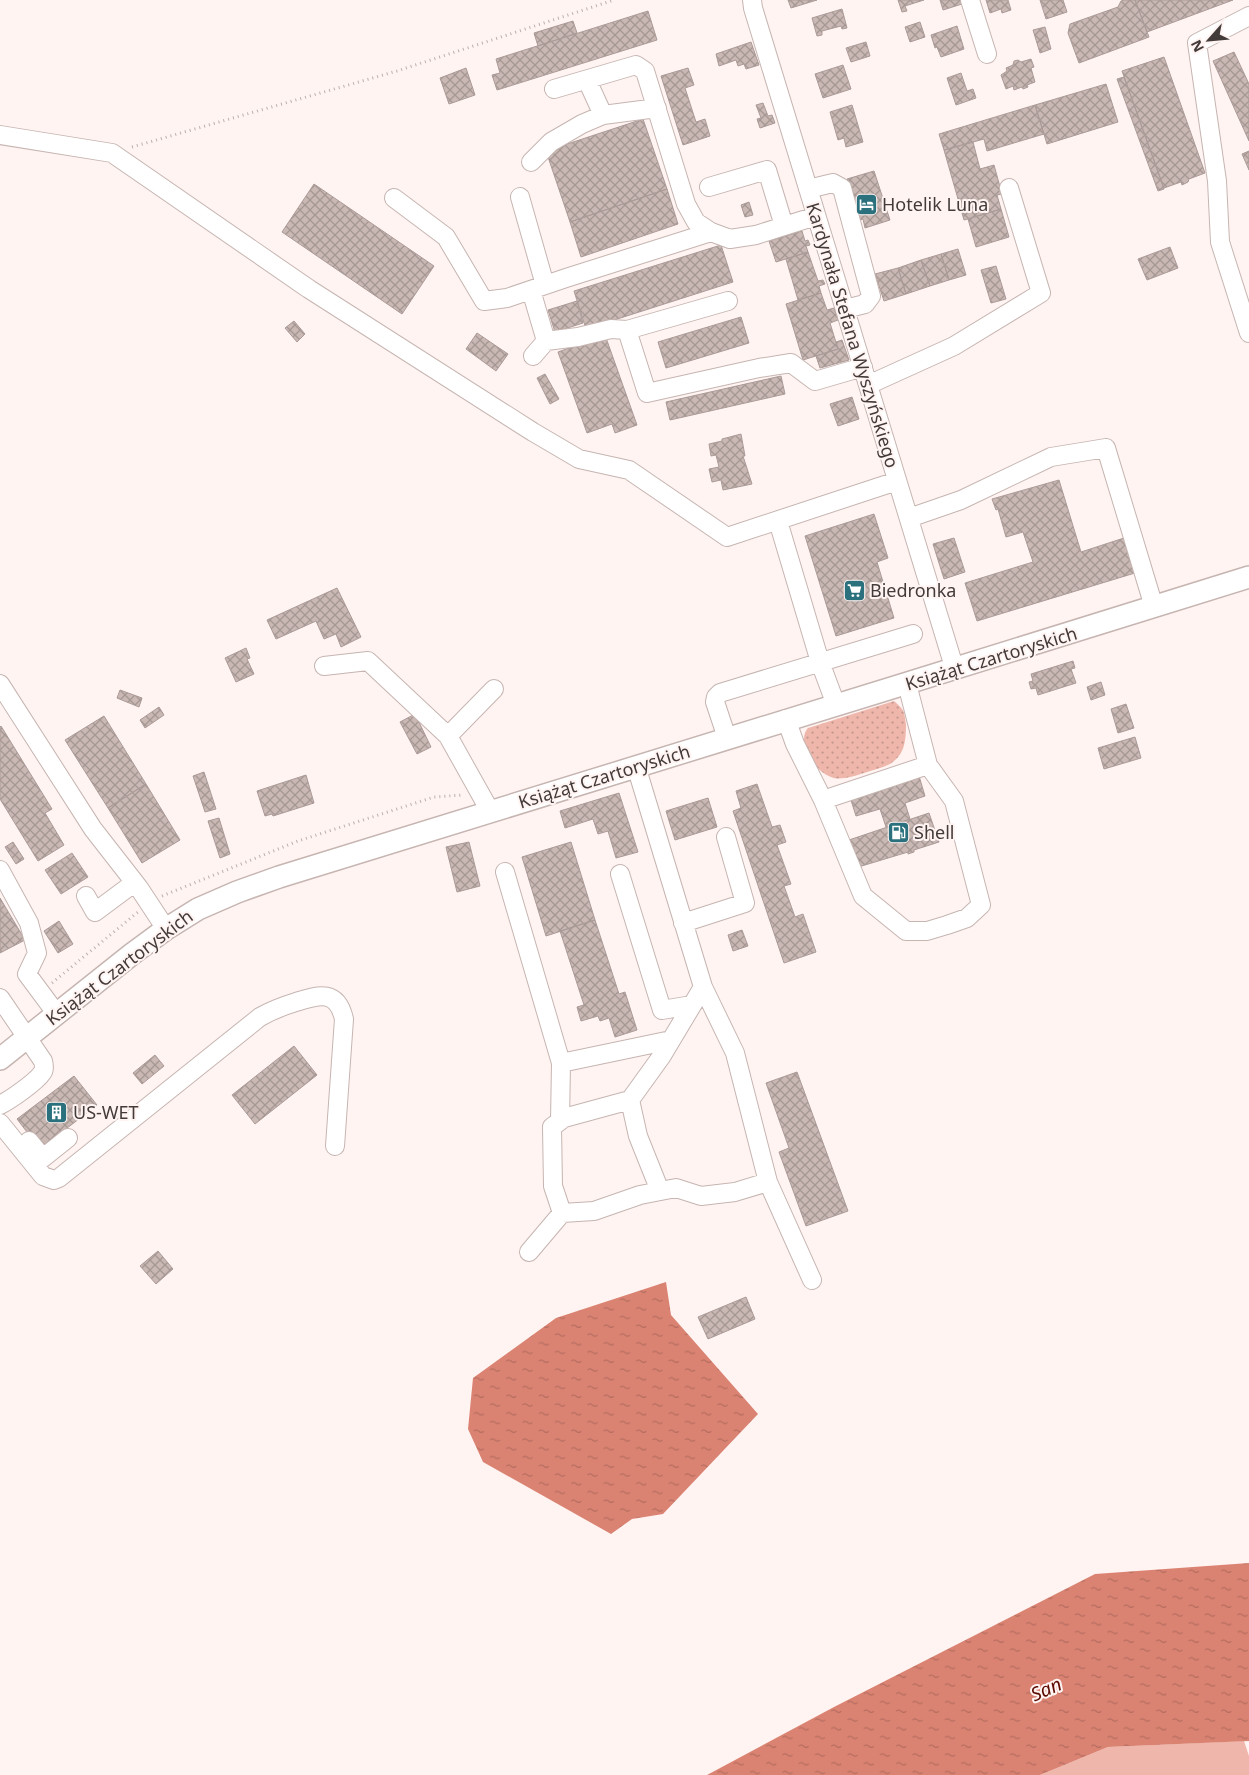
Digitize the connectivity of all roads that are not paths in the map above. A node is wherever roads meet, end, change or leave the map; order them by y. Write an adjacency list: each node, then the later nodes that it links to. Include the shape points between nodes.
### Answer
1 (752, 0): 13 (street, Kardynała Stefana Wyszyńskiego)
2 (970, 0): 4 (street)
3 (1249, 16): 23 (street, via 1197,43 1218,181 1220,242)
4 (987, 54)
5 (587, 80): 6 (street); 7 (street, via 636,65 646,71); 8 (street)
6 (554, 89)
7 (657, 108): 8 (street); 18 (street, via 686,204 696,222)
8 (602, 115): 10 (street, via 551,142)
9 (0, 135): 30 (street, via 112,153 310,289 532,432 579,459 629,470 727,537)
10 (531, 162)
11 (709, 187): 17 (street, via 767,170)
12 (1009, 188): 27 (street, via 1041,293 954,346)
13 (808, 189): 16 (street, Kardynała Stefana Wyszyńskiego); 21 (street, via 833,183 842,188 871,296 864,304)
14 (520, 197): 19 (street)
15 (394, 198): 19 (street, via 446,237 484,301 507,298)
16 (816, 216): 17 (street); 21 (street, Kardynała Stefana Wyszyńskiego)
17 (784, 226): 18 (street, via 730,239)
18 (711, 232): 19 (street)
19 (538, 287): 24 (street)
20 (728, 301): 22 (street)
21 (845, 309): 26 (street, Kardynała Stefana Wyszyńskiego)
22 (627, 330): 24 (street, via 611,329); 26 (street, via 647,393 791,363 815,381)
23 (1249, 333)
24 (546, 341): 25 (street)
25 (533, 356)
26 (863, 367): 27 (street, Kardynała Stefana Wyszyńskiego)
27 (868, 385): 28 (street, Kardynała Stefana Wyszyńskiego)
28 (898, 482): 29 (street, Kardynała Stefana Wyszyńskiego); 30 (street)
29 (909, 518): 32 (street, via 961,500 1051,457 1106,448); 36 (street, Kardynała Stefana Wyszyńskiego)
30 (778, 521): 34 (street)
31 (1249, 577): 32 (main road, Książąt Czartoryskich)
32 (1154, 607): 36 (main road, Książąt Czartoryskich)
33 (913, 634): 34 (street)
34 (820, 662): 40 (street); 43 (street, via 720,693 715,702)
35 (324, 666): 42 (street, via 368,661)
36 (955, 670): 38 (main road, Książąt Czartoryskich)
37 (0, 684): 52 (street, via 93,830)
38 (907, 684): 40 (main road, Książąt Czartoryskich); 44 (street)
39 (494, 688): 42 (street)
40 (836, 705): 41 (main road, Książąt Czartoryskich)
41 (786, 719): 43 (main road, Książąt Czartoryskich); 46 (street)
42 (448, 736): 47 (street)
43 (726, 738): 45 (main road, Książąt Czartoryskich)
44 (928, 765): 46 (street); 46 (street, via 954,801 981,905 967,918 947,925 927,931 906,931 863,896)
45 (636, 766): 47 (main road, Książąt Czartoryskich); 54 (street)
46 (823, 800)
47 (490, 811): 55 (main road, Książąt Czartoryskich, via 237,892 198,909)
48 (726, 837): 54 (street, via 745,903)
49 (0, 870): 59 (street, via 28,923 38,953 27,974)
50 (506, 872): 63 (street)
51 (620, 874): 58 (street, via 662,1010)
52 (134, 883): 53 (street, via 95,912); 55 (street)
53 (86, 896)
54 (684, 923): 56 (street)
55 (166, 929): 59 (main road, Książąt Czartoryskich)
56 (703, 987): 58 (street); 70 (street, via 735,1053)
57 (0, 998): 60 (street)
58 (692, 1005): 61 (street)
59 (56, 1013): 60 (main road, Książąt Czartoryskich)
60 (26, 1037): 62 (main road, Książąt Czartoryskich); 65 (street, via 43,1061 43,1072)
61 (672, 1040): 63 (street); 64 (street)
62 (0, 1058)
63 (561, 1063): 66 (street)
64 (630, 1100): 66 (street); 71 (street, via 638,1136)
65 (0, 1105): 68 (street, via 43,1158)
66 (560, 1121): 72 (street, via 552,1128 553,1186)
67 (0, 1123): 69 (street, via 43,1176 48,1180 59,1178 260,1017 276,1008 319,995 334,999 344,1019)
68 (68, 1138)
69 (335, 1146)
70 (768, 1182): 71 (street, via 735,1192 702,1196 676,1188); 74 (street)
71 (660, 1191): 72 (street, via 594,1210)
72 (562, 1213): 73 (street)
73 (528, 1252)
74 (812, 1280)

